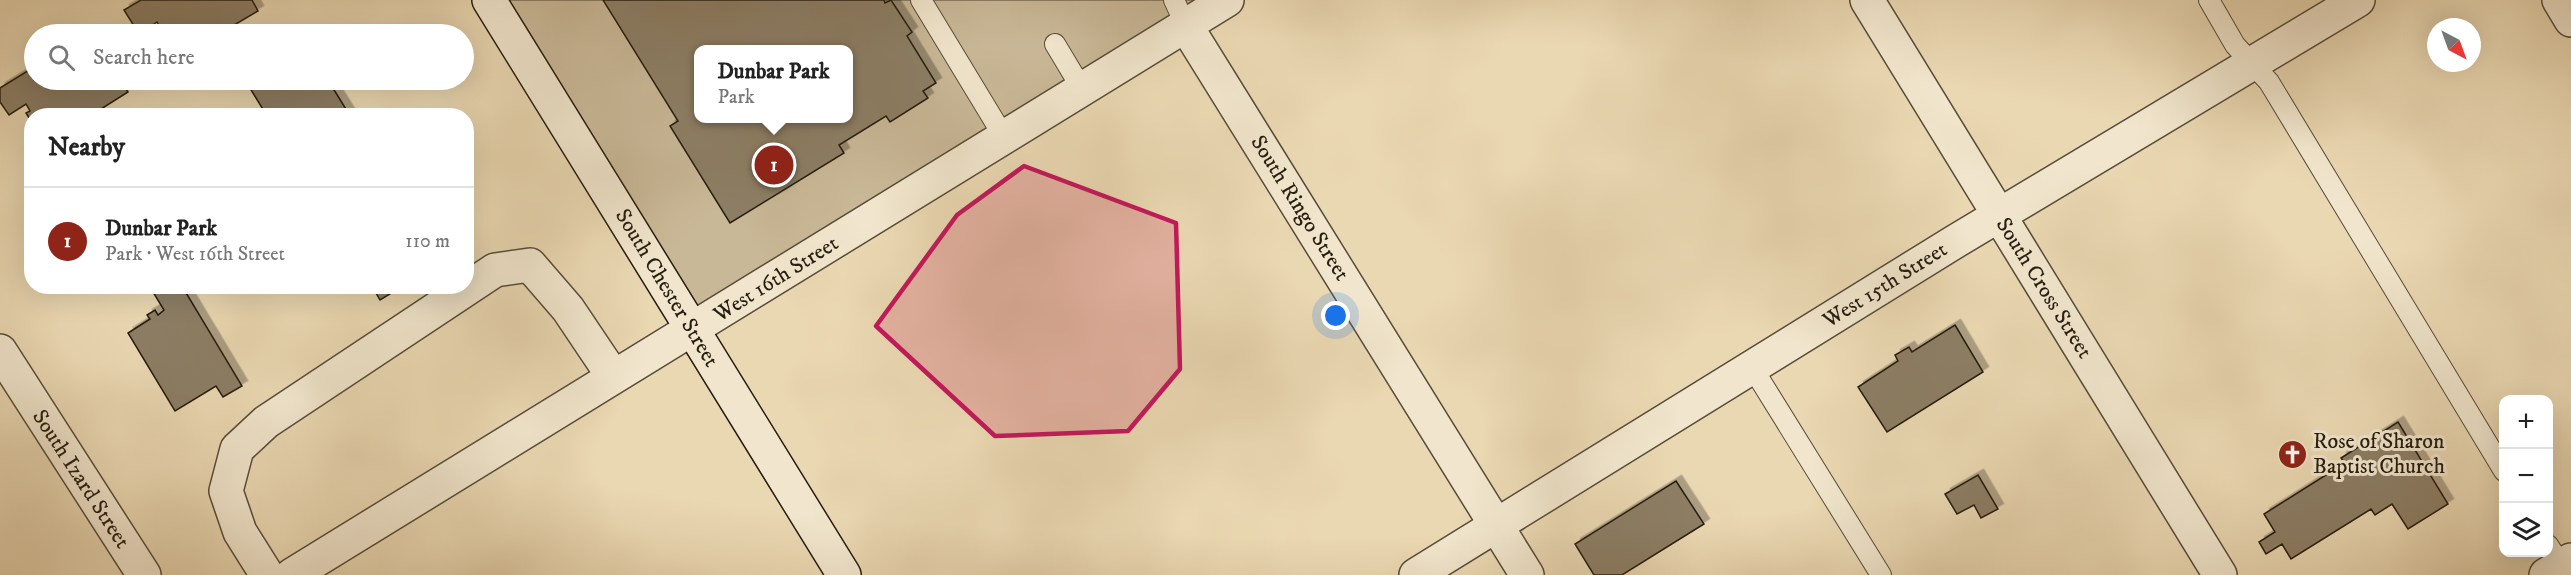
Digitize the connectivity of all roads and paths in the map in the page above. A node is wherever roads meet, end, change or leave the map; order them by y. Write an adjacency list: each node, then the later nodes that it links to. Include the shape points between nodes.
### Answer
1 (489, 0): 17 (street, South Chester Street)
2 (921, 0): 13 (lane)
3 (1227, 0): 8 (street, West 16th Street)
4 (1867, 0): 14 (street, South Cross Street)
5 (2210, 0): 11 (lane, via 2235,45)
6 (2358, 0): 11 (street, West 15th Street)
7 (2559, 0): 9 (street)
8 (1180, 13): 12 (street, West 16th Street); 22 (street, South Ringo Street)
9 (2571, 20)
10 (1055, 44): 12 (lane)
11 (2252, 63): 14 (street, West 15th Street); 21 (lane, via 2269,82)
12 (1082, 89): 13 (street, West 16th Street)
13 (1004, 137): 17 (street, West 16th Street)
14 (1999, 215): 19 (street, West 15th Street); 30 (street, South Cross Street)
15 (474, 284): 20 (street, via 495,270 530,265 568,309)
16 (459, 294): 24 (street, via 266,422 237,449 226,491 240,532)
17 (692, 330): 20 (street, West 16th Street); 26 (street, South Chester Street)
18 (0, 351): 23 (street, South Izard Street)
19 (1752, 367): 22 (street, West 15th Street); 29 (lane)
20 (614, 376): 25 (street, West 16th Street)
21 (2499, 463)
22 (1497, 525): 27 (street, West 15th Street); 28 (street, South Ringo Street)
23 (144, 575)
24 (267, 575)
25 (292, 575)
26 (844, 575)
27 (1416, 575)
28 (1527, 575)
29 (1881, 575)
30 (2220, 575)

